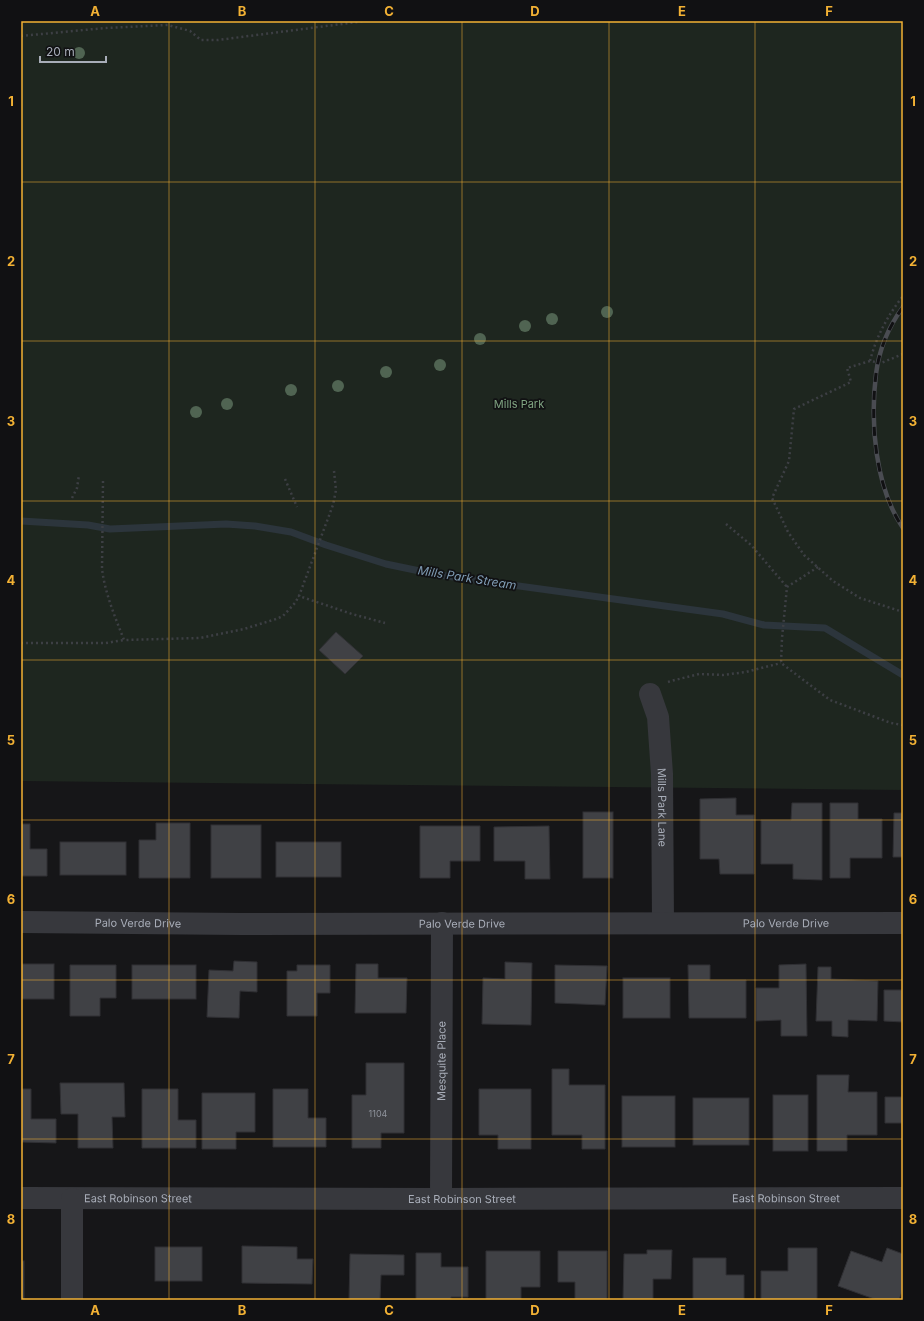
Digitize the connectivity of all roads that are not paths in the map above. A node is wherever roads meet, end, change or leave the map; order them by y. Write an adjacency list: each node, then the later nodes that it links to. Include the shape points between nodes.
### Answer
1 (650, 694): 3 (street, Mills Park Lane, via 658,717 662,767)
2 (21, 922): 5 (street, Palo Verde Drive)
3 (663, 923): 4 (street, Palo Verde Drive); 5 (street, Palo Verde Drive)
4 (903, 923)
5 (442, 924): 9 (street, Mesquite Place)
6 (21, 1198): 7 (street, East Robinson Street)
7 (72, 1198): 9 (street, East Robinson Street); 10 (street)
8 (903, 1198): 9 (street, East Robinson Street)
9 (441, 1199)
10 (72, 1300)

